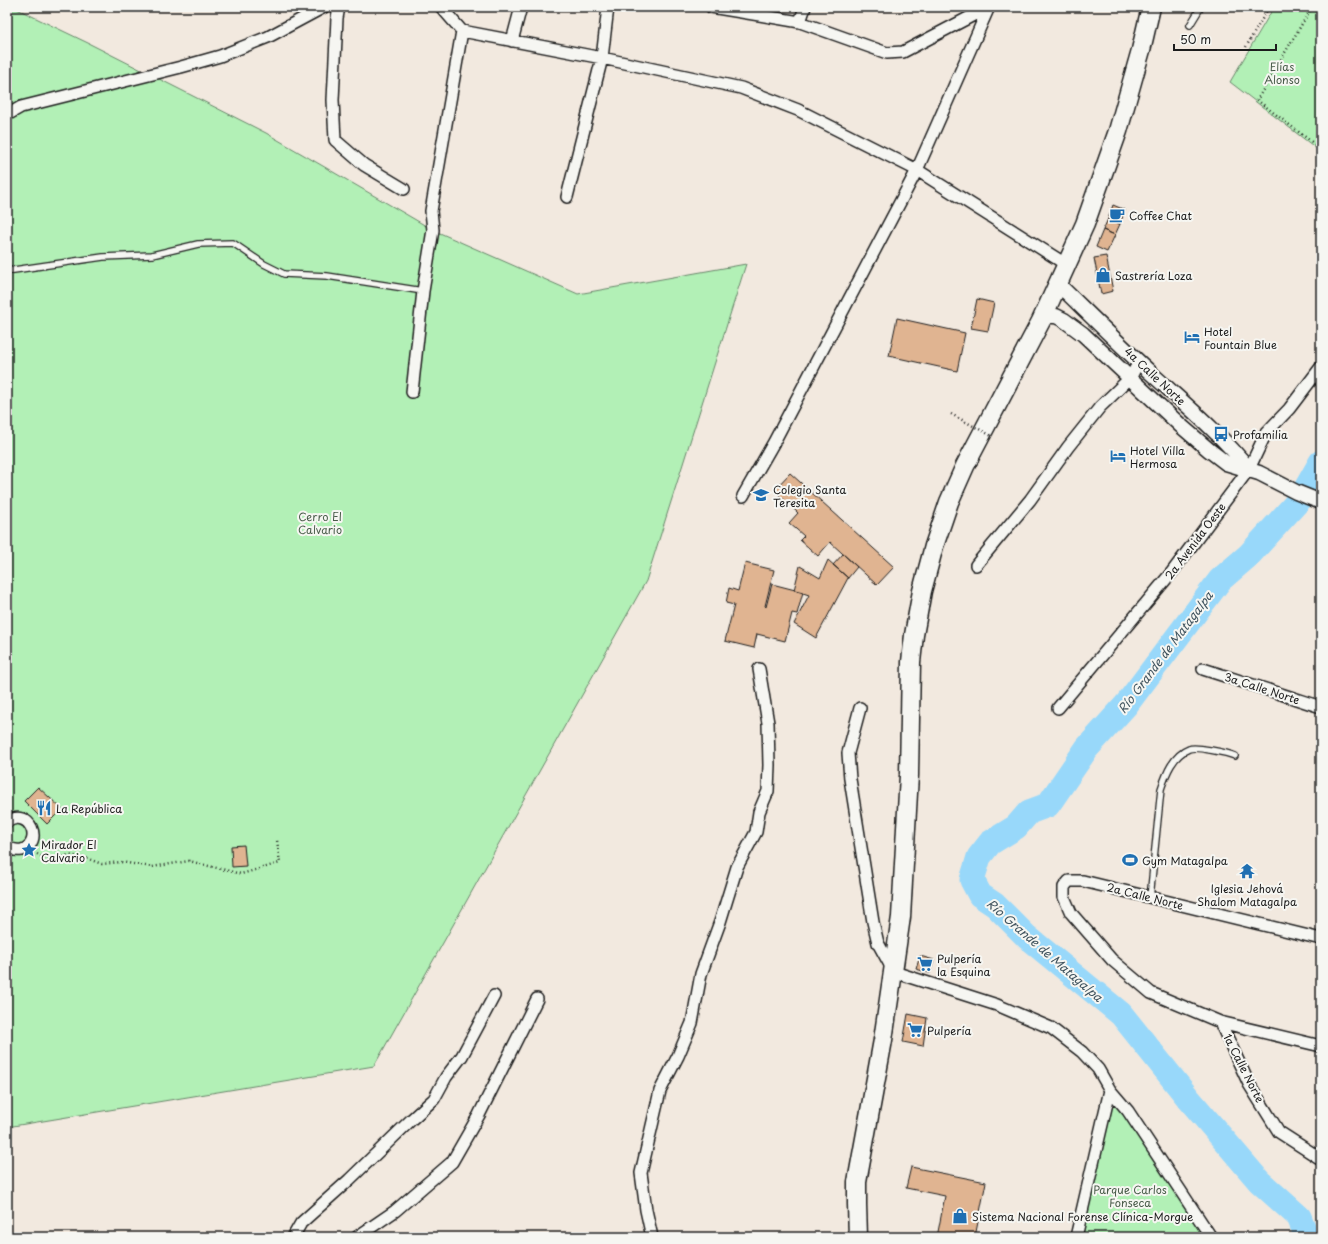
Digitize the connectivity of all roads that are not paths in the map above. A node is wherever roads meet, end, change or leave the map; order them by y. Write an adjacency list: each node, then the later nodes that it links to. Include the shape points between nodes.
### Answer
1 (324, 7): 16 (street, via 268,37 220,56 21,107)
2 (339, 7): 18 (street, via 334,100 335,140 364,165)
3 (441, 7): 13 (street)
4 (521, 7): 14 (street)
5 (608, 7): 15 (street)
6 (712, 7): 11 (street)
7 (805, 7): 11 (street)
8 (989, 7): 11 (street, via 903,52 887,53); 17 (street)
9 (1151, 7): 20 (main road, via 1118,131 1085,224)
10 (1201, 7): 12 (lane)
11 (800, 22)
12 (1190, 25)
13 (462, 31): 14 (street); 23 (street, via 431,211 433,230)
14 (512, 41): 15 (street)
15 (602, 58): 17 (street, via 741,88 798,110); 19 (street)
16 (7, 115)
17 (917, 170): 20 (street); 30 (street)
18 (404, 189)
19 (567, 197)
20 (1067, 265): 22 (main road)
21 (7, 271): 23 (lane, via 103,257 152,255 198,244 233,243 284,274 327,276)
22 (1058, 284): 24 (main road); 25 (street, 4a Calle Norte)
23 (423, 291): 28 (street)
24 (1041, 320): 27 (street, 4a Calle Norte, via 1049,316 1064,320 1083,334); 44 (main road, via 965,466 934,546 922,591 911,662 909,783 901,917)
25 (1139, 362): 27 (street); 29 (street, 4a Calle Norte, via 1218,434)
26 (1321, 367): 29 (street, 2a Avenida Oeste, via 1266,433)
27 (1130, 378): 29 (street, 4a Calle Norte, via 1180,425 1226,463); 32 (street, via 1100,407 1030,500)
28 (412, 392)
29 (1254, 471): 31 (street, 4a Calle Norte); 37 (street, 2a Avenida Oeste)
30 (743, 496)
31 (1321, 502)
32 (976, 565)
33 (759, 669): 53 (street, via 768,723 768,791 759,812 756,832 737,866 701,974 692,1023 660,1091 641,1173)
34 (1203, 669): 35 (street, 3a Calle Norte)
35 (1321, 707)
36 (860, 708): 44 (street, via 848,753 850,779 878,944)
37 (1058, 708)
38 (1235, 756): 42 (lane, via 1190,748 1180,754 1167,773 1161,789)
39 (7, 822): 40 (street, via 13,819 28,822 33,831 29,846 19,850)
40 (7, 846)
41 (1064, 887): 42 (street, 2a Calle Norte, via 1070,882 1083,881); 47 (street, 1a Calle Norte, via 1064,897 1071,913 1112,960 1151,993)
42 (1150, 898): 43 (street, 2a Calle Norte)
43 (1321, 938)
44 (894, 972): 49 (street, via 997,1005 1051,1028 1082,1052 1098,1070); 54 (main road, via 857,1182)
45 (494, 996): 51 (street, via 462,1056 434,1099 301,1223)
46 (537, 999): 52 (street, via 479,1115 452,1162 395,1211)
47 (1220, 1022): 48 (street); 50 (street, 1a Calle Norte, via 1250,1084 1279,1132)
48 (1321, 1046)
49 (1110, 1090): 55 (street); 56 (street, via 1128,1111)
50 (1321, 1159)
51 (293, 1237)
52 (357, 1237)
53 (652, 1237)
54 (858, 1237)
55 (1076, 1237)
56 (1211, 1237)

